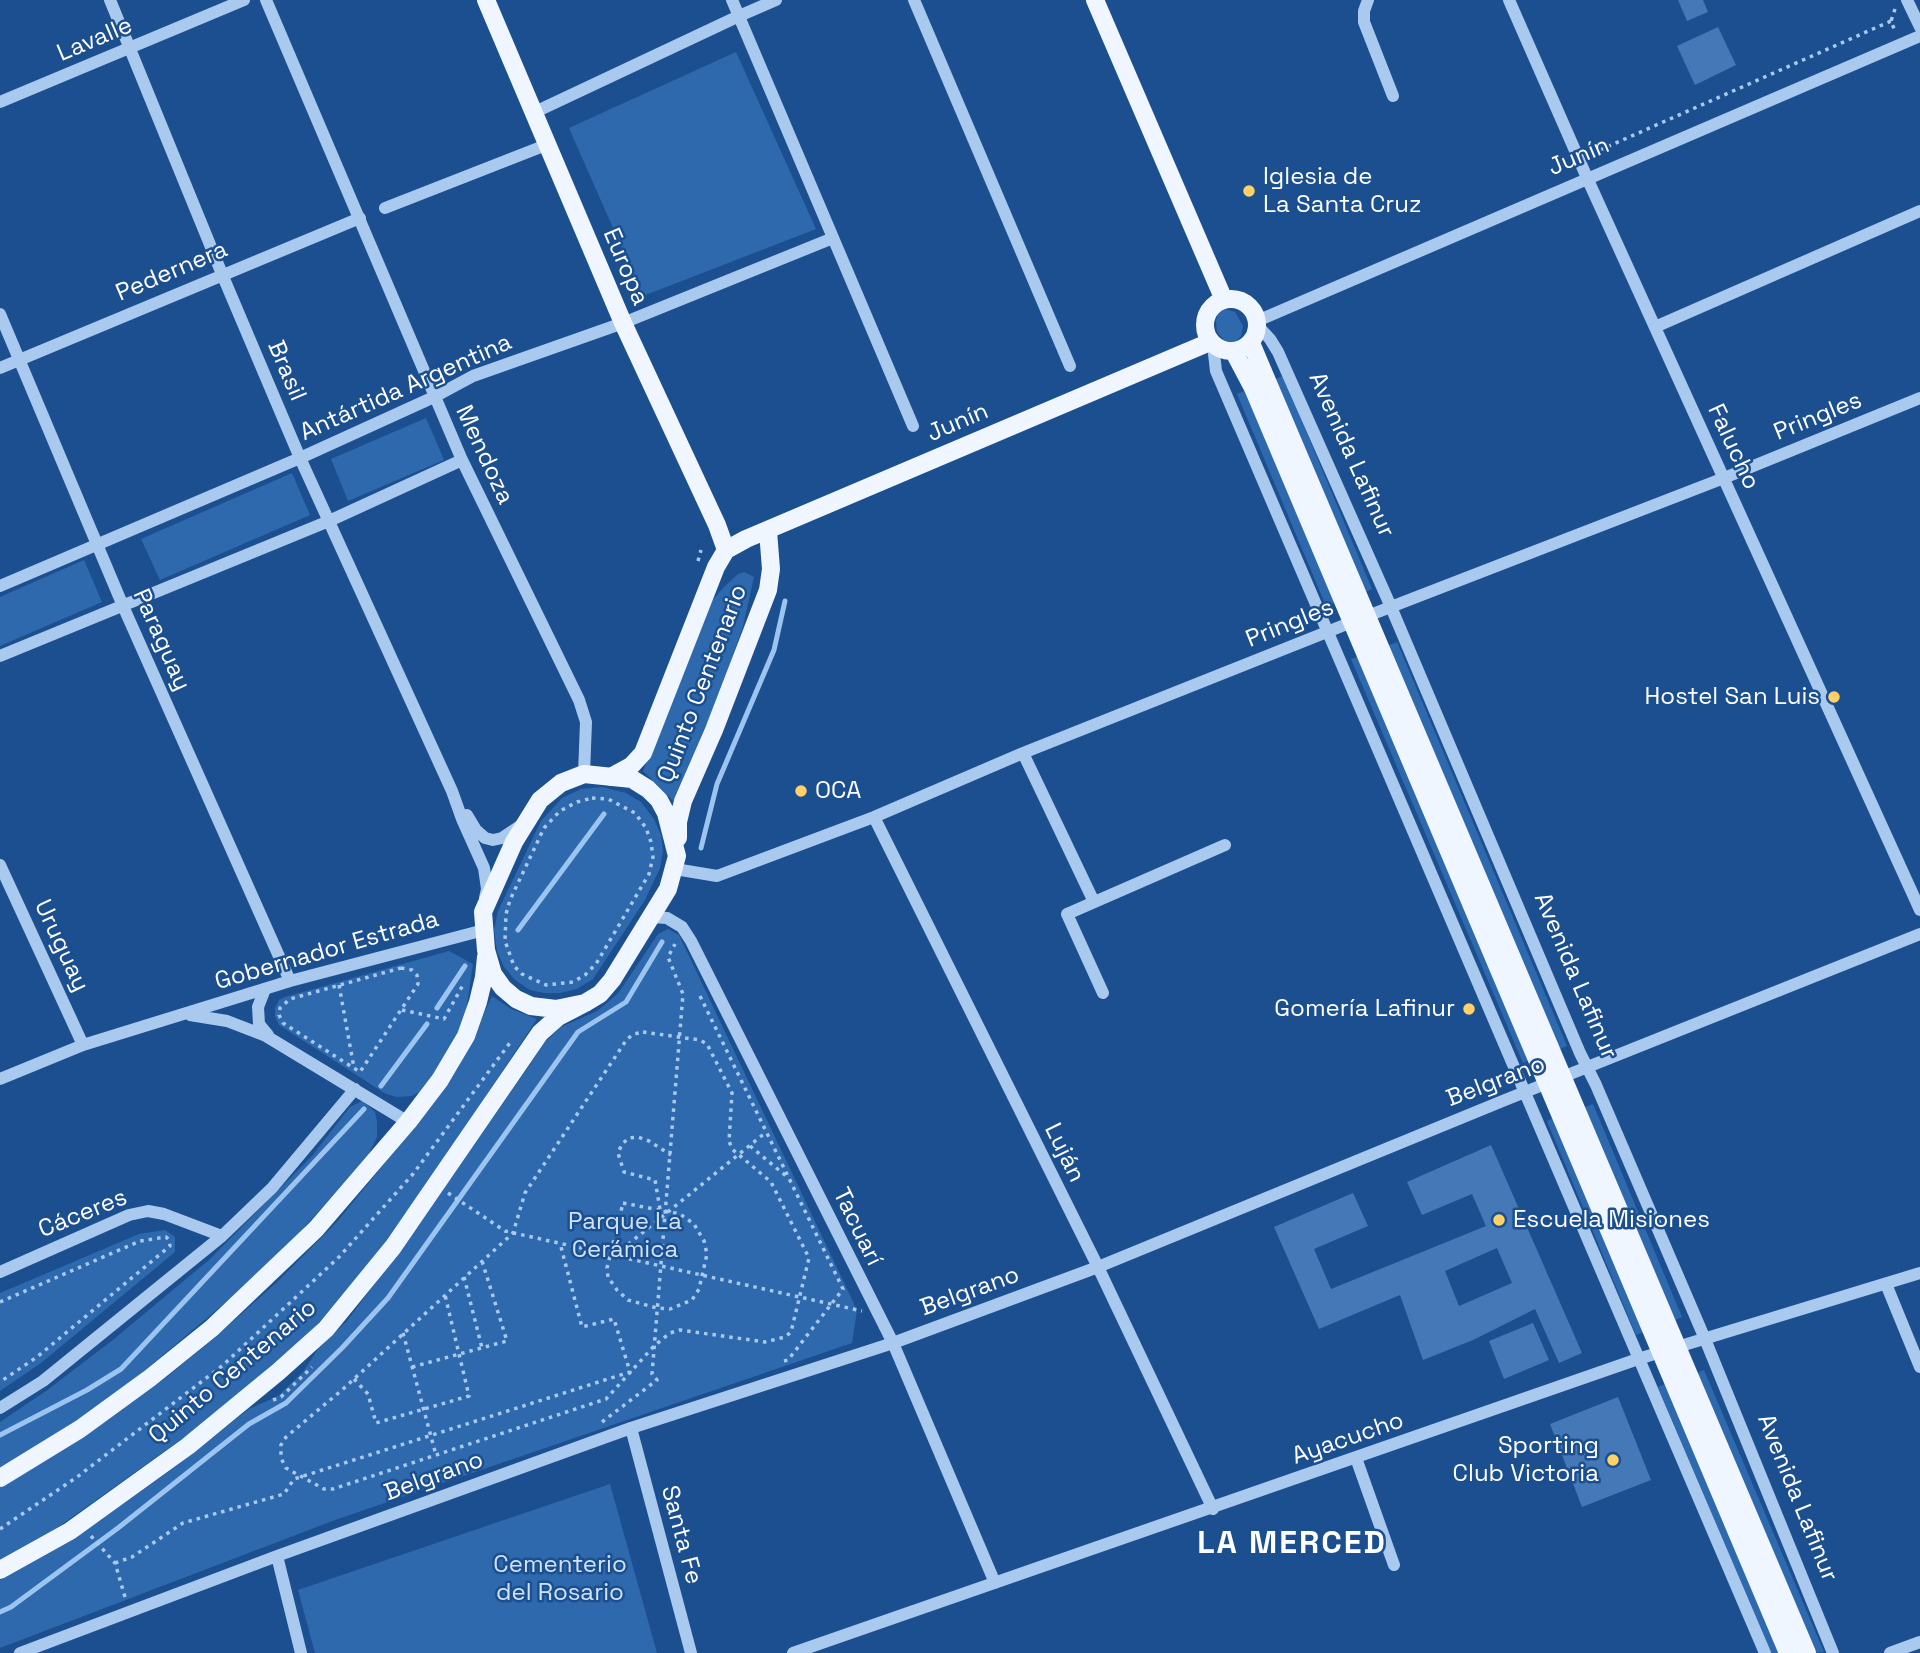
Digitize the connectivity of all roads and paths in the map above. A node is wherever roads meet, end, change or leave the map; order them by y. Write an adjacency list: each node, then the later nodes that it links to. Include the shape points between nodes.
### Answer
1 (110, 0): 16 (street, Brasil)
2 (244, 0): 16 (street, Lavalle)
3 (266, 0): 25 (street, Mendoza)
4 (486, 0): 19 (main road, Europa)
5 (732, 0): 12 (street)
6 (776, 0): 12 (street)
7 (914, 0): 36 (street)
8 (1095, 0): 28 (main road)
9 (1368, 0): 17 (street, via 1364,22)
10 (1508, 0): 22 (street, Falucho)
11 (1908, 0): 14 (street)
12 (738, 16): 19 (street); 26 (street)
13 (1891, 21): 21 (path)
14 (1920, 27)
15 (1920, 36): 22 (street, Junín)
16 (130, 48): 18 (street, Lavalle); 27 (street, Brasil)
17 (1393, 96)
18 (0, 102)
19 (533, 113): 20 (main road, Europa)
20 (546, 145): 23 (street); 30 (main road, Europa)
21 (1600, 150)
22 (1588, 180): 31 (street, Falucho); 32 (street, Junín)
23 (385, 208)
24 (1920, 211): 31 (street)
25 (360, 218): 27 (street, Pedernera); 38 (street, Mendoza)
26 (832, 238): 30 (street, Antártida Argentina); 40 (street)
27 (222, 274): 35 (street, Pedernera); 41 (street, Brasil)
28 (1224, 300): 32 (main road, via 1237,299 1248,305); 33 (main road, via 1207,314 1204,328)
29 (0, 314): 35 (street, Paraguay)
30 (623, 323): 38 (street, Antártida Argentina, via 473,376); 47 (main road, Europa)
31 (1655, 327): 43 (street, Falucho)
32 (1255, 330): 34 (main road, via 1242,350); 50 (street, Avenida Lafinur, via 1270,339 1278,352); 51 (main road, Avenida Lafinur)
33 (1212, 344): 34 (main road); 45 (main road, Junín); 52 (street, via 1216,371)
34 (1234, 352): 51 (main road, Avenida Lafinur)
35 (20, 359): 37 (street, Pedernera); 46 (street, Paraguay)
36 (1070, 366)
37 (0, 368)
38 (434, 397): 41 (street, Antártida Argentina); 42 (street, Mendoza)
39 (1920, 398): 43 (street, Pringles)
40 (913, 426)
41 (300, 458): 44 (street, Brasil); 46 (street, Antártida Argentina)
42 (462, 460): 44 (street); 55 (street, Mendoza, via 579,700 586,722)
43 (1724, 478): 50 (street, Pringles); 65 (street, Falucho)
44 (329, 521): 49 (street); 57 (street, Brasil)
45 (768, 530): 47 (main road, Junín); 61 (main road, Quinto Centenario, via 768,590 683,801)
46 (97, 546): 48 (street, Antártida Argentina); 49 (street, Paraguay)
47 (726, 550): 56 (main road, Quinto Centenario, via 643,753)
48 (0, 586)
49 (123, 606): 53 (street); 74 (street, Paraguay)
50 (1391, 607): 51 (street, Pringles); 87 (street, Avenida Lafinur)
51 (1360, 619): 52 (street, Pringles); 89 (main road, Avenida Lafinur)
52 (1329, 631): 54 (street, Pringles); 91 (street)
53 (0, 656)
54 (1023, 753): 59 (street, Pringles); 64 (street)
55 (584, 775): 56 (main road); 58 (main road, via 561,783)
56 (611, 777): 61 (main road, via 632,779 659,800 670,826)
57 (452, 791): 58 (street, Brasil, via 476,831 493,840 513,832); 67 (street, Brasil, via 484,868)
58 (540, 800): 67 (main road, via 514,842)
59 (874, 817): 61 (street, Pringles, via 717,876); 107 (street, Luján)
60 (1225, 845): 64 (street)
61 (676, 862): 66 (main road, Quinto Centenario, via 668,889)
62 (0, 865): 85 (street, Uruguay)
63 (510, 900): 63 (path, via 544,828 576,802 608,799 635,813 646,828 653,857 643,886 596,964 573,982 546,985 514,966 505,928)
64 (1094, 902): 78 (street, via 1067,914)
65 (1920, 910)
66 (651, 917): 79 (main road, Quinto Centenario, via 612,980); 118 (street, Tacuarí, via 667,918 691,941)
67 (484, 921): 71 (main road); 74 (street, Gobernador Estrada)
68 (1920, 934): 87 (street, Belgrano)
69 (671, 936): 70 (path)
70 (675, 944): 72 (path); 83 (path, via 668,957 683,994)
71 (486, 950): 79 (main road, via 493,974 516,999 556,1009); 92 (main road, Quinto Centenario, via 484,977 466,1037)
72 (681, 956)
73 (467, 979): 80 (path, via 444,1018)
74 (290, 981): 76 (street, Gobernador Estrada)
75 (339, 985): 80 (path, via 401,968 412,970 418,984); 86 (path); 86 (path, via 290,999 279,1015 283,1023)
76 (265, 989): 81 (street, Gobernador Estrada); 84 (street, via 258,1007 259,1024)
77 (698, 992): 93 (path)
78 (1103, 993)
79 (585, 1003): 150 (main road, Quinto Centenario, via 540,1033 393,1247 326,1329 188,1446 70,1531)
80 (402, 1010): 86 (path, via 360,1072)
81 (182, 1014): 84 (street, Gobernador Estrada, via 227,1021); 85 (street, Gobernador Estrada)
82 (515, 1035): 145 (path, via 413,1174 339,1257 222,1366 77,1477)
83 (679, 1037): 95 (path); 96 (path, via 707,1044 732,1093 729,1141); 101 (path, via 643,1032 627,1039 525,1193)
84 (270, 1038): 90 (street, Gobernador Estrada)
85 (83, 1045): 88 (street, Gobernador Estrada)
86 (354, 1068)
87 (1587, 1069): 89 (street, Belgrano); 120 (street, Avenida Lafinur)
88 (0, 1079)
89 (1555, 1081): 91 (street, Belgrano); 124 (main road, Avenida Lafinur)
90 (355, 1089): 92 (street, Gobernador Estrada); 102 (street, via 272,1188)
91 (1525, 1092): 107 (street, Belgrano); 126 (street)
92 (408, 1122): 143 (main road, Quinto Centenario, via 316,1229 212,1328 80,1429)
93 (766, 1133): 94 (path); 97 (path)
94 (750, 1146): 96 (path); 97 (path)
95 (671, 1154): 99 (path, via 638,1138 622,1144 618,1153 624,1172 655,1180); 100 (path)
96 (739, 1155): 100 (path); 114 (path, via 771,1182 809,1258)
97 (787, 1177): 116 (path, via 843,1289)
98 (452, 1196): 101 (path)
99 (660, 1209): 100 (path); 104 (path, via 623,1203)
100 (667, 1212): 104 (path); 106 (path); 110 (path, via 680,1213 704,1241)
101 (513, 1233): 103 (path); 105 (path)
102 (222, 1236): 108 (street, Cáceres, via 148,1211 129,1215); 135 (street, via 43,1381)
103 (560, 1243): 104 (path); 131 (path, via 582,1326 614,1319)
104 (613, 1255): 106 (path); 117 (path, via 608,1277 617,1290 628,1300)
105 (482, 1261): 111 (path); 123 (path, via 507,1341)
106 (661, 1266): 110 (path); 117 (path)
107 (1098, 1267): 121 (street, Belgrano); 144 (street, Luján)
108 (0, 1272)
109 (1920, 1273): 112 (street, Ayacucho)
110 (703, 1275): 114 (path); 117 (path, via 692,1300 670,1309)
111 (464, 1277): 113 (path); 123 (path)
112 (1886, 1284): 120 (street, Ayacucho); 130 (street)
113 (445, 1295): 119 (path); 125 (path)
114 (800, 1297): 116 (path); 122 (path, via 785,1337 765,1342 680,1330)
115 (0, 1302): 133 (path, via 140,1241 169,1240 170,1246 37,1357)
116 (831, 1304): 118 (path); 128 (path, via 788,1360)
117 (657, 1308): 122 (path)
118 (877, 1314): 121 (street, Tacuarí)
119 (403, 1334): 129 (path); 132 (path)
120 (1705, 1339): 124 (street, Ayacucho); 161 (street, Avenida Lafinur)
121 (893, 1343): 138 (street, Belgrano); 151 (street, Tacuarí)
122 (654, 1346): 131 (path); 137 (path, via 652,1374 657,1380 600,1423)
123 (482, 1348): 125 (path)
124 (1669, 1349): 126 (street, Ayacucho); 159 (main road, Avenida Lafinur); 160 (main road, Avenida Lafinur)
125 (459, 1354): 129 (path); 136 (path, via 469,1396)
126 (1638, 1359): 141 (street, Ayacucho); 158 (street)
127 (315, 1360): 134 (path, via 281,1397)
128 (776, 1364)
129 (412, 1367): 136 (path)
130 (1920, 1367)
131 (630, 1372): 139 (path); 140 (path, via 606,1399)
132 (354, 1379): 136 (path, via 368,1394 376,1423); 142 (path, via 281,1445 286,1468)
133 (0, 1382)
134 (271, 1401)
135 (0, 1408)
136 (424, 1409): 139 (path)
137 (627, 1413)
138 (631, 1429): 147 (street, Belgrano); 156 (street, Santa Fe)
139 (430, 1436): 140 (path); 142 (path)
140 (436, 1455): 142 (path, via 333,1489)
141 (1356, 1458): 144 (street, Ayacucho); 149 (street)
142 (302, 1477): 148 (path, via 294,1479 284,1494 183,1523)
143 (0, 1478)
144 (1213, 1509): 151 (street, Ayacucho)
145 (0, 1529)
146 (84, 1537): 148 (path, via 90,1535)
147 (276, 1556): 154 (street, Belgrano); 155 (street)
148 (115, 1563): 152 (path, via 123,1598)
149 (1394, 1565)
150 (0, 1570)
151 (995, 1583): 157 (street, Ayacucho)
152 (136, 1593)
153 (1920, 1642): 162 (street)
154 (20, 1653)
155 (301, 1653)
156 (691, 1653)
157 (793, 1653)
158 (1765, 1653)
159 (1788, 1653)
160 (1807, 1653)
161 (1833, 1653)
162 (1890, 1653)

